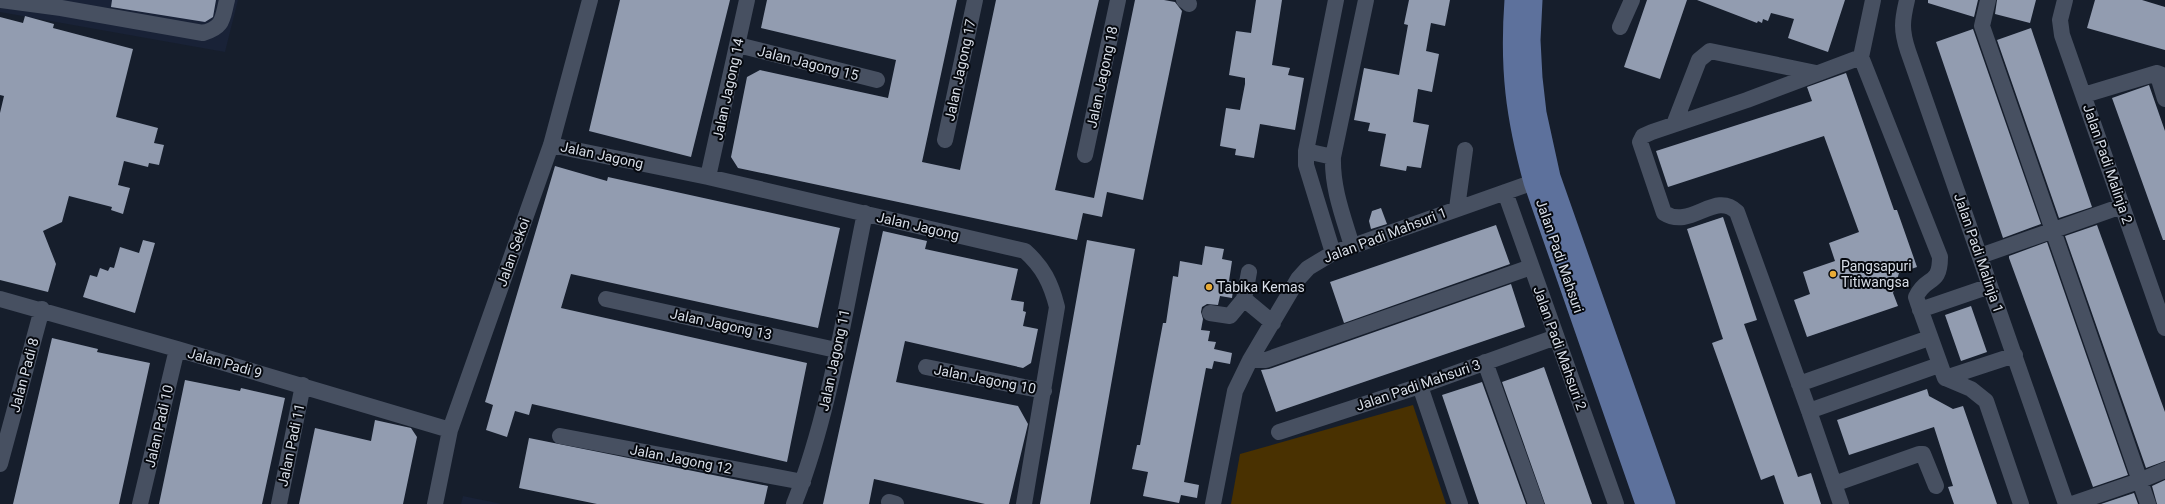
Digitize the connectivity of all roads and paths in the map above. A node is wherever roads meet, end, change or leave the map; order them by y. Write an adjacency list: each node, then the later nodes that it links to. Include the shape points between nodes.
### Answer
1 (0, 0): 16 (street)
2 (227, 0): 16 (street, via 220,25 202,33)
3 (590, 0): 27 (street, Jalan Sekoi)
4 (747, 0): 18 (street, Jalan Jagong 14)
5 (975, 0): 26 (street, Jalan Jagong 17)
6 (1118, 0): 30 (street, Jalan Jagong 18)
7 (1336, 0): 29 (street)
8 (1366, 0): 31 (street)
9 (1515, 0): 33 (main road, Jalan Padi Mahsuri, via 1512,43 1515,94 1523,142)
10 (1532, 0): 33 (main road, Jalan Padi Mahsuri, via 1532,78 1540,134)
11 (1632, 0): 17 (street)
12 (1873, 0): 19 (street)
13 (1907, 0): 41 (street, Jalan Padi Malinja 1, via 1902,22 1903,34)
14 (1988, 0): 38 (street, via 1982,26)
15 (2065, 0): 23 (street, Jalan Padi Malinja 2, via 2060,28)
16 (62, 4)
17 (1620, 27)
18 (738, 46): 22 (street, Jalan Jagong 15); 32 (street, Jalan Jagong 14)
19 (1861, 57): 20 (street); 49 (street, via 1940,257 1940,271 1920,288 1916,297)
20 (1816, 73): 25 (street, via 1747,100); 25 (street, via 1710,51 1699,60)
21 (2161, 74): 23 (street); 24 (street)
22 (877, 80)
23 (2084, 95): 35 (street, Jalan Padi Malinja 2)
24 (2165, 99)
25 (1675, 122): 62 (street, via 1643,136 1640,142 1664,213 1673,219 1682,218 1722,204 1737,212)
26 (945, 140)
27 (551, 145): 32 (street, Jalan Jagong); 67 (street, Jalan Sekoi)
28 (1465, 150): 36 (street)
29 (1306, 151): 31 (street); 40 (street, via 1306,165)
30 (1085, 155)
31 (1333, 158): 39 (street, via 1336,192)
32 (708, 177): 37 (street, Jalan Jagong)
33 (1542, 179): 34 (street, Jalan Padi Mahsuri 1); 85 (main road, Jalan Padi Mahsuri); 86 (main road, Jalan Padi Mahsuri)
34 (1505, 192): 36 (street, Jalan Padi Mahsuri 1); 42 (street, Jalan Padi Mahsuri 2)
35 (2122, 206): 38 (street); 52 (street, Jalan Padi Malinja 2)
36 (1457, 208): 39 (street, Jalan Padi Mahsuri 1)
37 (865, 213): 56 (street, Jalan Jagong 11); 65 (street, Jalan Jagong, via 1025,250 1036,260 1052,288 1057,307)
38 (2052, 231): 41 (street); 72 (street)
39 (1352, 246): 40 (street, Jalan Padi Mahsuri 1)
40 (1332, 253): 51 (street, Jalan Padi Mahsuri 1, via 1308,268 1298,279)
41 (1980, 256): 44 (street, Jalan Padi Malinja 1)
42 (1531, 267): 53 (street, Jalan Padi Mahsuri 2); 58 (street, via 1266,360)
43 (1249, 272): 47 (street)
44 (1990, 286): 49 (street); 57 (street, Jalan Padi Malinja 1)
45 (0, 299): 48 (street, Jalan Padi 9)
46 (606, 299): 56 (street, Jalan Jagong 13)
47 (1244, 299): 50 (street, via 1230,316); 51 (street)
48 (42, 310): 55 (street, Jalan Padi 9); 70 (street, Jalan Padi 8)
49 (1920, 310): 54 (street)
50 (1210, 313)
51 (1273, 323): 58 (street, Jalan Padi Mahsuri 1)
52 (2165, 328)
53 (1556, 337): 59 (street, Jalan Padi Mahsuri 3); 84 (street, Jalan Padi Mahsuri 2)
54 (1929, 338): 61 (street); 62 (street)
55 (177, 349): 63 (street, Jalan Padi 9); 76 (street, Jalan Padi 10)
56 (836, 350): 73 (street, Jalan Jagong 11)
57 (2015, 355): 61 (street); 89 (street, Jalan Padi Malinja 1)
58 (1250, 360): 81 (street, Jalan Padi Mahsuri 1, via 1234,391)
59 (1485, 362): 64 (street, Jalan Padi Mahsuri 3); 83 (street)
60 (926, 367): 65 (street, Jalan Jagong 10)
61 (1942, 372): 66 (street); 88 (street, via 1986,401)
62 (1799, 384): 66 (street)
63 (303, 385): 67 (street, Jalan Padi 9); 77 (street, Jalan Padi 11)
64 (1420, 386): 68 (street, Jalan Padi Mahsuri 3); 82 (street)
65 (1044, 391): 80 (street, Jalan Jagong)
66 (1809, 411): 74 (street)
67 (450, 430): 78 (street, Jalan Sekoi)
68 (1279, 432)
69 (560, 436): 73 (street, Jalan Jagong 12)
70 (0, 464)
71 (2165, 470): 72 (street)
72 (2139, 481): 90 (street); 91 (street)
73 (803, 482): 79 (street, Jalan Jagong 11)
74 (1834, 484): 75 (street, via 1923,454); 87 (street)
75 (1936, 486)
76 (140, 504)
77 (278, 504)
78 (434, 504)
79 (794, 504)
80 (1024, 504)
81 (1213, 504)
82 (1460, 504)
83 (1536, 504)
84 (1616, 504)
85 (1646, 504)
86 (1665, 504)
87 (1841, 504)
88 (2021, 504)
89 (2066, 504)
90 (2072, 504)
91 (2148, 504)

